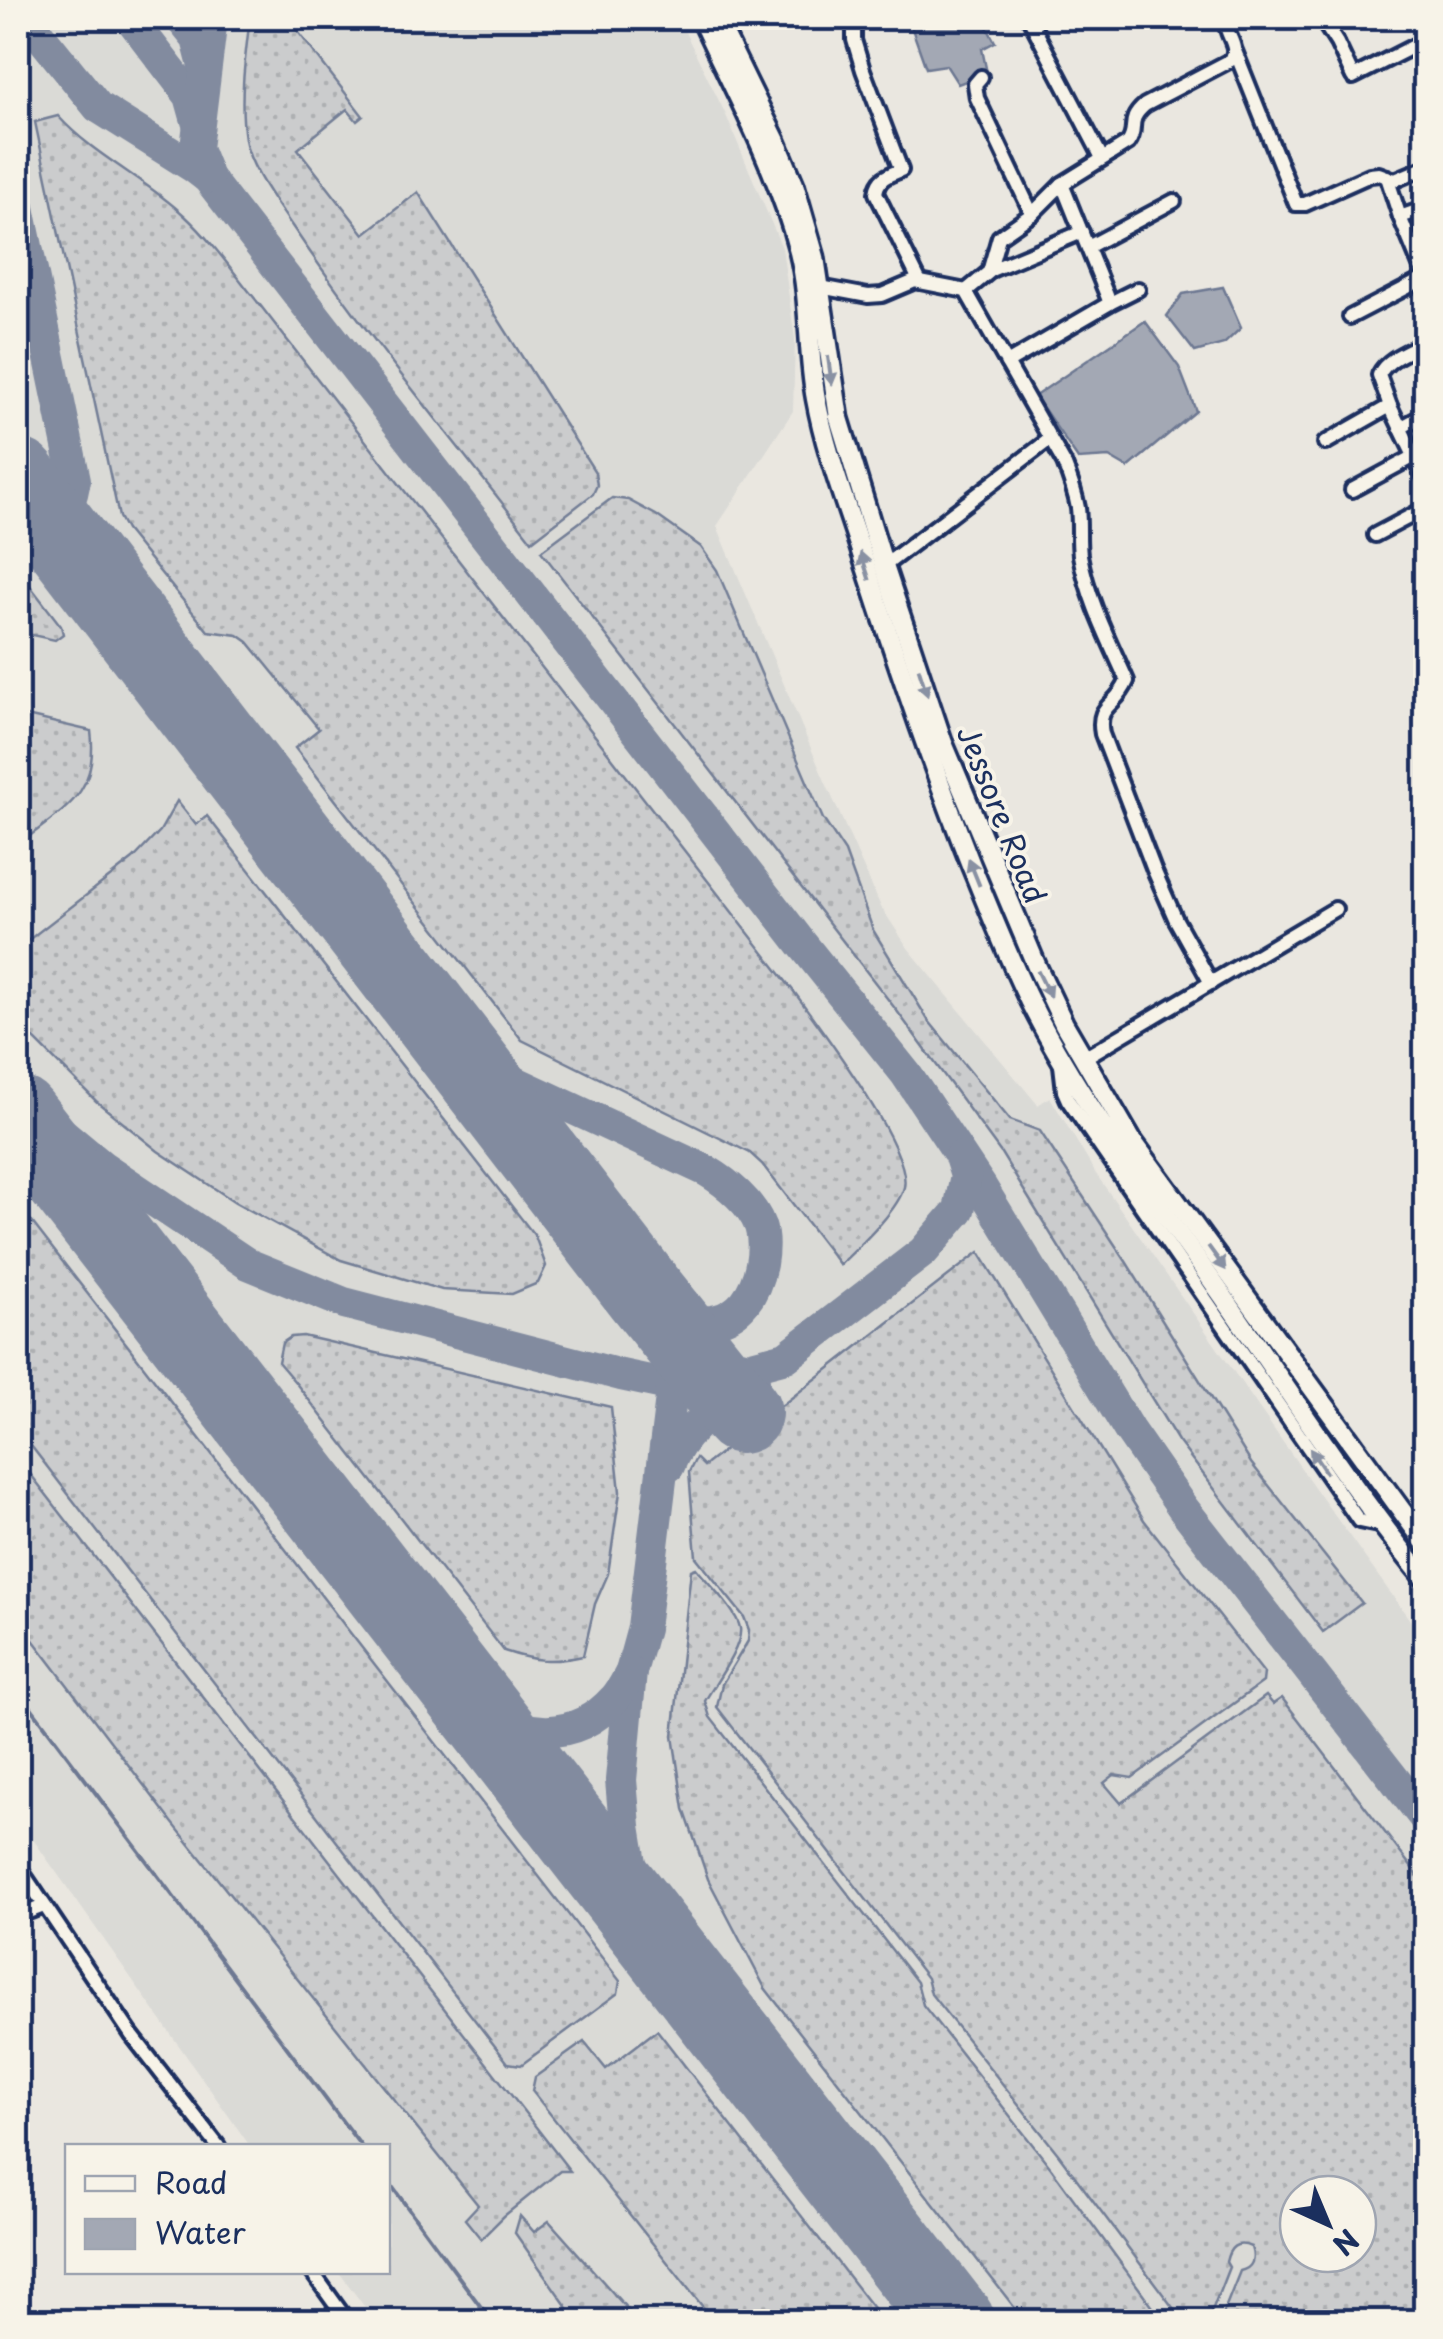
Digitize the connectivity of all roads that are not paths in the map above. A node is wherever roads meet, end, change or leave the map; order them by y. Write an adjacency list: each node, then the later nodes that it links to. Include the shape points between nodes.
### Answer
1 (700, 18): 45 (highway, one-way to 1, via 1126,1163 1030,1001 935,774 851,522 819,413 792,226)
2 (716, 18): 23 (highway, Jessore Road, via 794,184)
3 (854, 18): 22 (street, via 863,70 900,170 884,177 876,193)
4 (1029, 18): 10 (street)
5 (1232, 18): 8 (street, via 1226,24)
6 (1321, 18): 7 (street, via 1353,78)
7 (1426, 40)
8 (1235, 51): 10 (street, via 1225,64 1145,105 1132,120 1132,139); 12 (street, via 1296,204 1370,175)
9 (981, 77): 16 (street, via 975,90 982,110)
10 (1102, 158): 13 (street)
11 (1426, 167): 12 (street)
12 (1387, 177): 17 (street)
13 (1062, 184): 16 (street); 18 (street)
14 (1174, 201): 19 (street)
15 (1426, 208): 17 (street)
16 (1032, 214): 20 (street, via 999,238)
17 (1400, 217): 21 (street)
18 (1082, 232): 19 (street); 20 (street)
19 (1088, 247): 26 (street)
20 (991, 270): 25 (street)
21 (1425, 279): 27 (street)
22 (920, 282): 23 (street, via 868,296); 25 (street)
23 (820, 287): 40 (highway, Jessore Road, one-way to 40, via 839,418)
24 (1138, 290): 26 (street)
25 (966, 292): 29 (street)
26 (1110, 303): 29 (street)
27 (1350, 317)
28 (1426, 342): 30 (street, via 1380,370)
29 (1006, 363): 33 (street)
30 (1390, 406): 32 (street); 34 (street)
31 (1426, 414): 32 (street)
32 (1400, 428): 35 (street)
33 (1050, 439): 40 (street); 42 (street, via 1073,485 1086,580 1127,681 1105,709 1102,734 1168,903)
34 (1325, 442)
35 (1413, 457): 36 (street); 37 (street)
36 (1425, 479)
37 (1352, 490)
38 (1426, 508): 39 (street)
39 (1376, 534)
40 (884, 566): 43 (highway, Jessore Road, one-way to 43, via 942,743 1036,968)
41 (1335, 909): 42 (street)
42 (1211, 983): 43 (street)
43 (1084, 1058): 44 (highway, Jessore Road, one-way to 44, via 1131,1138)
44 (1423, 1537): 45 (street)
45 (1401, 1550): 46 (highway)
46 (1426, 1580)
47 (18, 1866): 48 (street)
48 (44, 1906): 49 (street); 50 (street)
49 (18, 1916)
50 (216, 2144)
51 (313, 2274): 52 (street)
52 (348, 2322)

